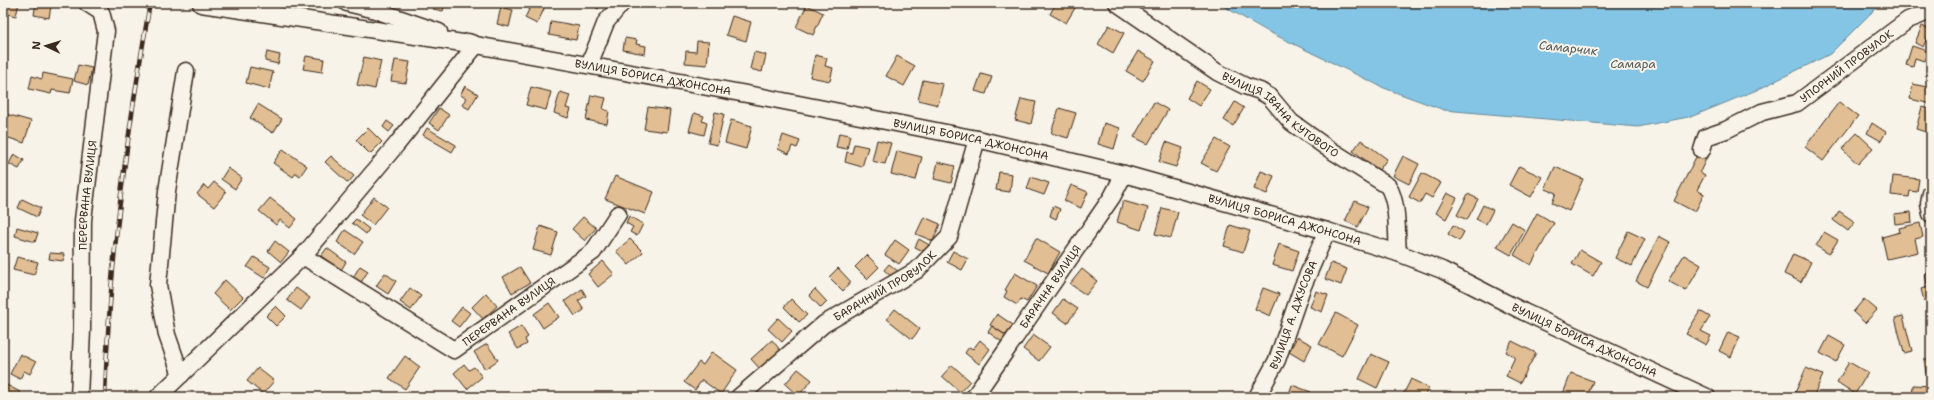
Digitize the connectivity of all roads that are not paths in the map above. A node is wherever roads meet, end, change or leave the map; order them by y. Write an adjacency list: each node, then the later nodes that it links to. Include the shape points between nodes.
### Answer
1 (87, 3): 20 (street, ПЕРЕРВАНА ВУЛИЦЯ, via 100,12 106,31 83,220)
2 (347, 3): 7 (street, via 372,9)
3 (622, 3): 8 (street, via 606,22)
4 (1117, 3): 17 (street, ВУЛИЦЯ ІВАНА КУТОВОГО, via 1217,72 1270,97 1291,122 1388,186 1395,207)
5 (201, 4): 7 (street, ВУЛИЦЯ БОРИСА ДЖОНСОНА)
6 (1931, 11): 11 (street, УПОРНИЙ ПРОВУЛОК, via 1908,20 1797,103 1762,112 1706,138)
7 (476, 45): 8 (street, ВУЛИЦЯ БОРИСА ДЖОНСОНА); 18 (street, via 398,144)
8 (589, 65): 10 (street, ВУЛИЦЯ БОРИСА ДЖОНСОНА)
9 (186, 71): 19 (street, via 167,191 158,285 167,336)
10 (977, 138): 12 (street, ВУЛИЦЯ БОРИСА ДЖОНСОНА); 22 (street, БАРАЧНИЙ ПРОВУЛОК, via 949,237 918,270 824,324)
11 (1702, 150)
12 (1124, 174): 16 (street, ВУЛИЦЯ БОРИСА ДЖОНСОНА); 23 (street, БАРАЧНА ВУЛИЦЯ, via 1112,197)
13 (1931, 192): 15 (street)
14 (618, 214): 18 (street, ПЕРЕРВАНА ВУЛИЦЯ, via 593,252 454,350)
15 (1931, 214)
16 (1327, 231): 17 (street, ВУЛИЦЯ БОРИСА ДЖОНСОНА); 24 (street, ВУЛИЦЯ А. ДЖУСОВА, via 1302,288 1277,360)
17 (1398, 253): 25 (street, ВУЛИЦЯ БОРИСА ДЖОНСОНА, via 1442,270 1524,312)
18 (303, 256): 19 (street)
19 (180, 375): 21 (street)
20 (79, 397)
21 (158, 397)
22 (739, 397)
23 (974, 397)
24 (1257, 397)
25 (1707, 397)

